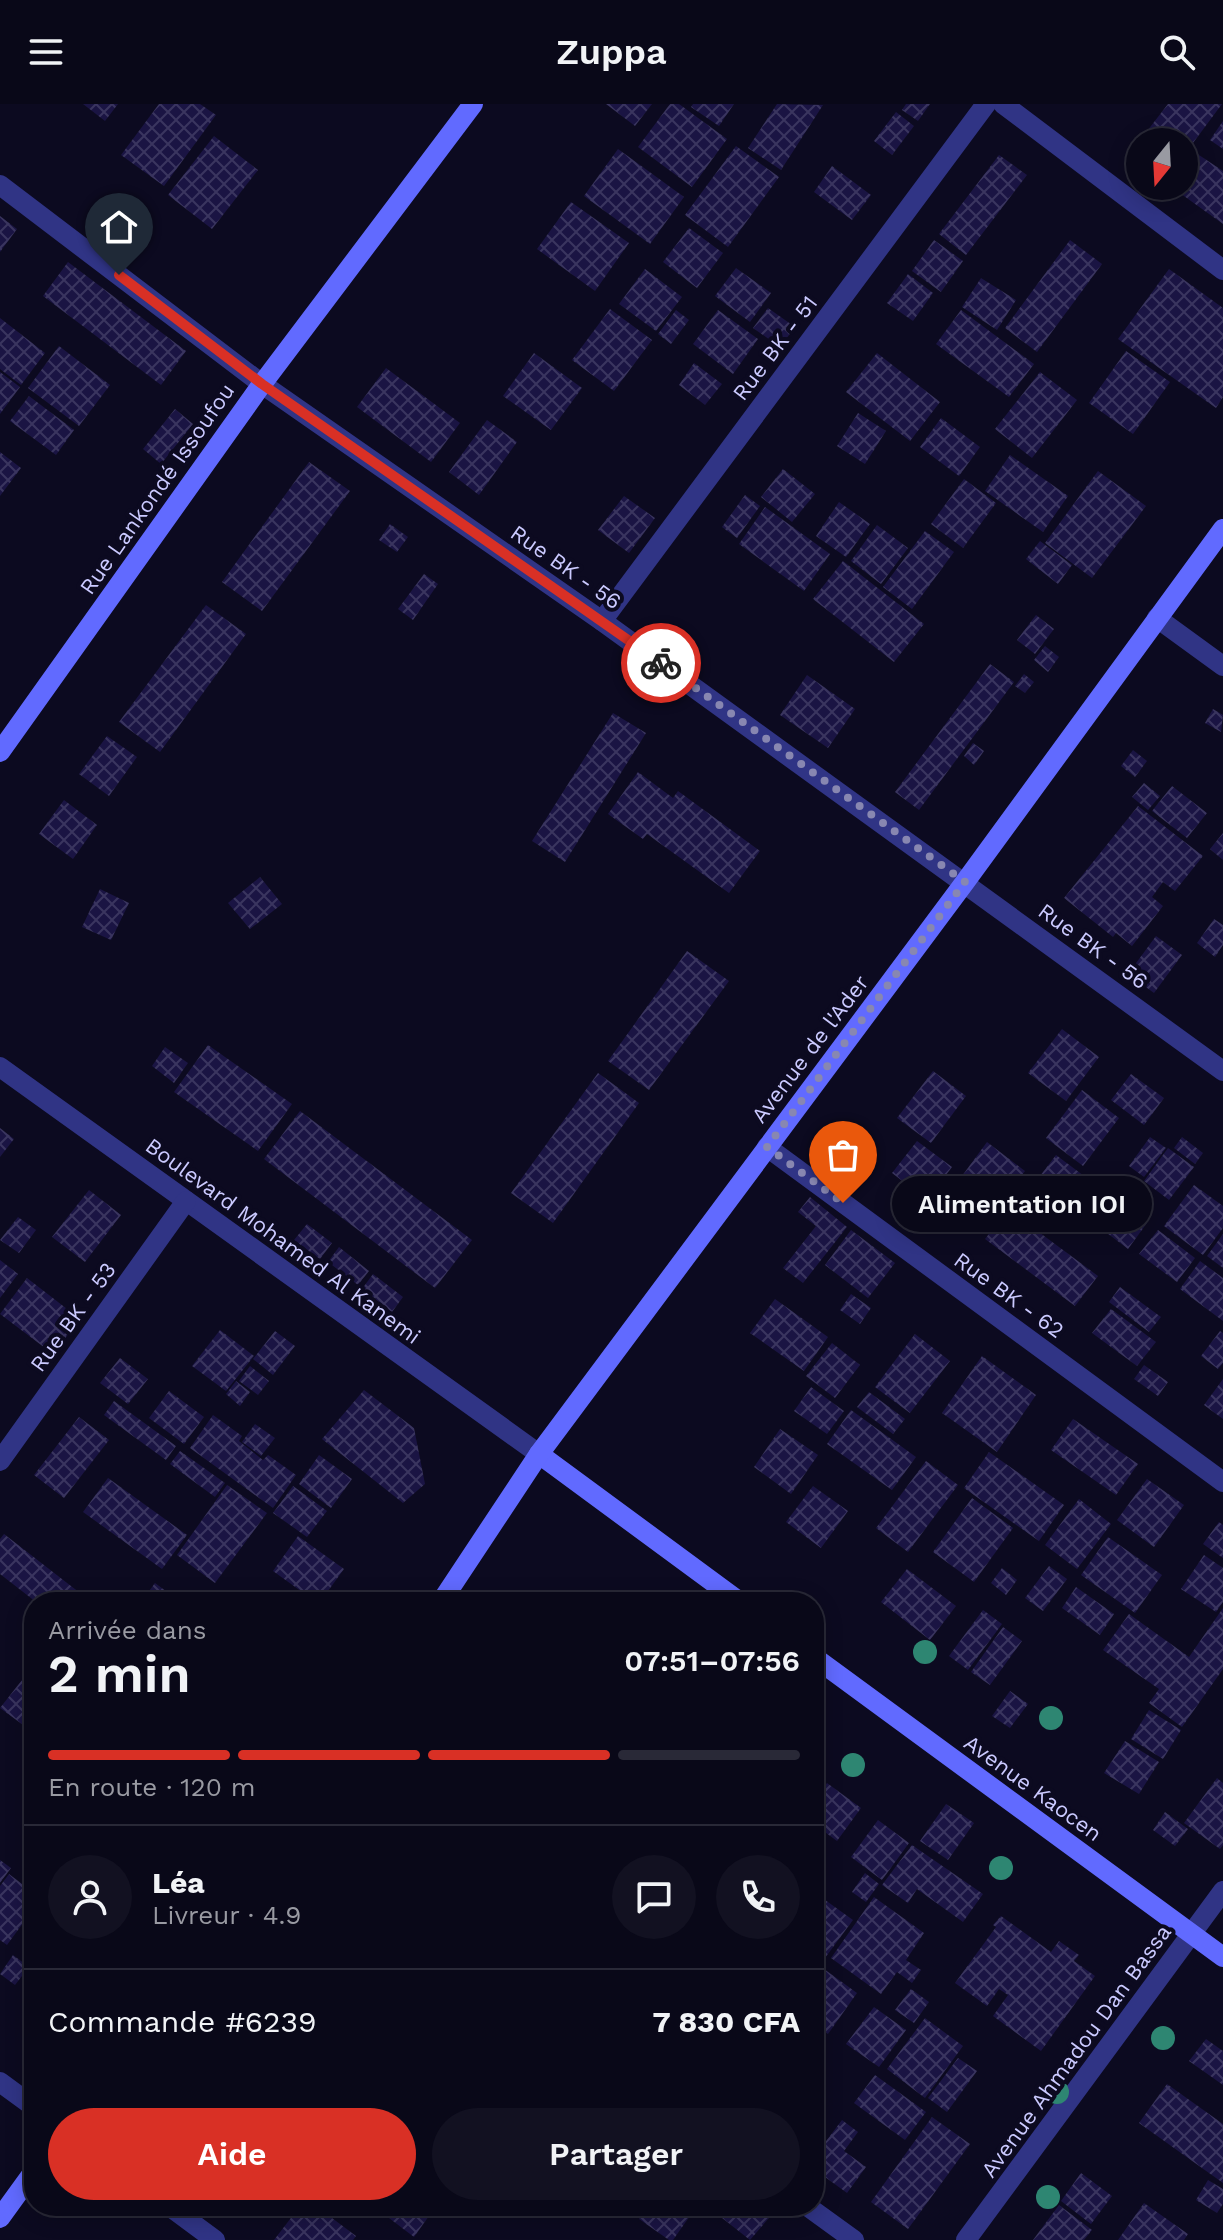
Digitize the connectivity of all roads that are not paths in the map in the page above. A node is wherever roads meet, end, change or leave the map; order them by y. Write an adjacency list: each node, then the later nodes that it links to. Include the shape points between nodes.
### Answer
1 (473, 104): 6 (street, Rue Lankondé Issoufou)
2 (986, 104): 9 (street, Rue BK - 51)
3 (1003, 104): 5 (street)
4 (0, 185): 6 (street, Rue BK - 56)
5 (1223, 270)
6 (262, 384): 9 (street, Rue BK - 56); 11 (street, Rue Lankondé Issoufou)
7 (1223, 529): 8 (street, Avenue de l'Ader)
8 (1157, 618): 10 (street); 12 (street, Avenue de l'Ader)
9 (602, 621): 12 (street, Rue BK - 56)
10 (1223, 666)
11 (0, 752)
12 (965, 882): 14 (street, Rue BK - 56); 15 (street, Avenue de l'Ader)
13 (0, 1067): 16 (street, Boulevard Mohamed Al Kanemi)
14 (1223, 1071)
15 (767, 1147): 17 (street, Avenue de l'Ader); 19 (street, Rue BK - 62)
16 (186, 1201): 17 (street, Boulevard Mohamed Al Kanemi); 18 (street, Rue BK - 53)
17 (539, 1454): 20 (street, Avenue de l'Ader); 21 (street)
18 (0, 1461)
19 (1223, 1482)
20 (448, 1592)
21 (726, 1592)
22 (824, 1664): 24 (street, Avenue Kaocen)
23 (1223, 1891): 24 (street, Avenue Ahmadou Dan Bassa)
24 (1192, 1934): 25 (street, Avenue Kaocen); 34 (street, Avenue Ahmadou Dan Bassa)
25 (1223, 1957)
26 (0, 2082): 27 (street)
27 (24, 2100)
28 (24, 2185): 31 (street)
29 (183, 2216): 32 (street)
30 (821, 2216): 33 (street)
31 (0, 2218)
32 (215, 2240)
33 (854, 2240)
34 (966, 2240)

